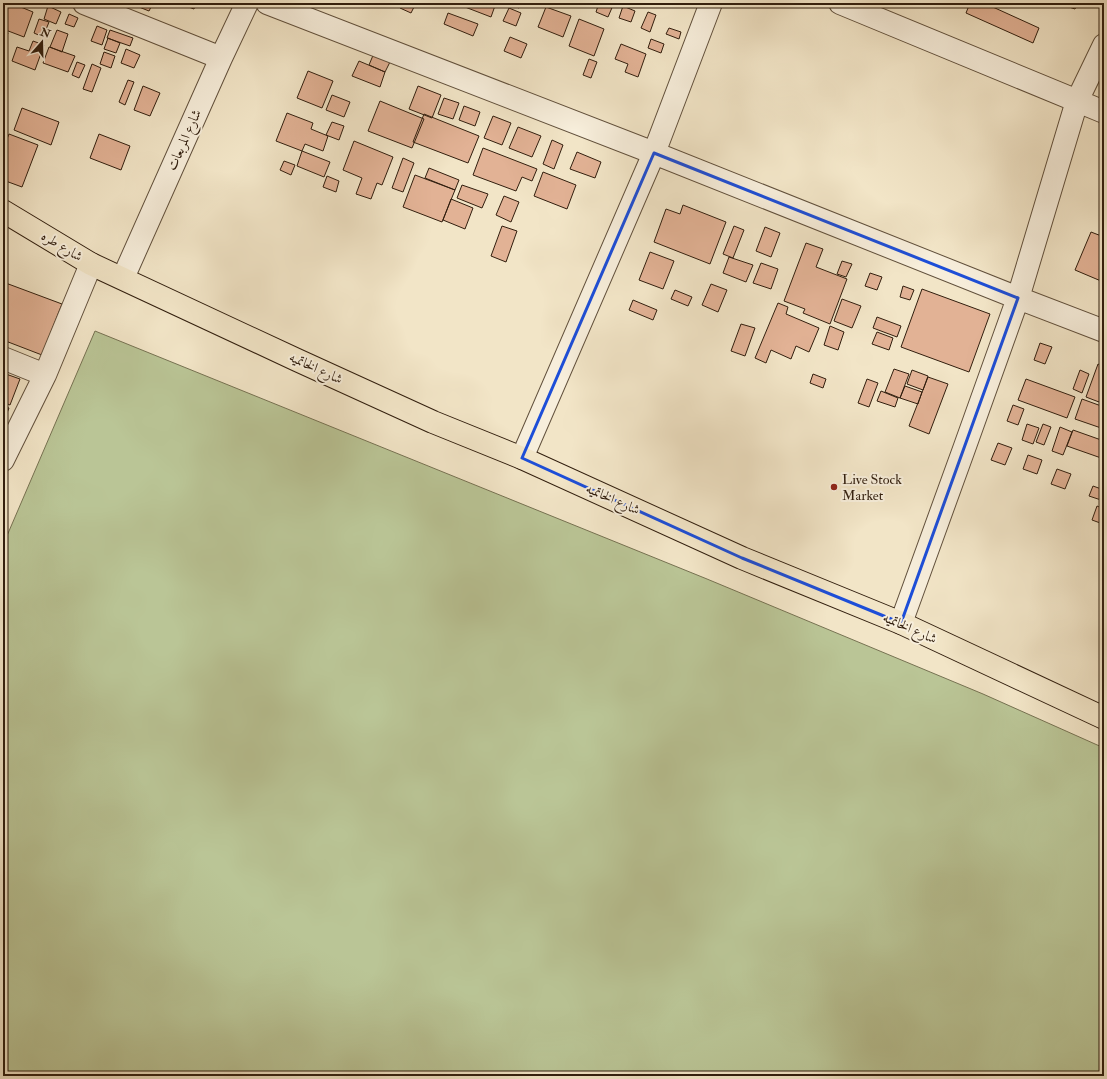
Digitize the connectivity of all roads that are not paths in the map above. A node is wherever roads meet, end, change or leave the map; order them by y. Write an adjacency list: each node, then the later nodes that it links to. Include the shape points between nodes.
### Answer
1 (84, 3): 7 (street)
2 (247, 3): 7 (street, شارع المربعات)
3 (267, 3): 10 (street)
4 (711, 3): 10 (street)
5 (840, 3): 8 (street)
6 (1104, 45): 8 (street)
7 (221, 58): 13 (street, شارع المربعات)
8 (1078, 101): 9 (street); 14 (street)
9 (1104, 112)
10 (654, 153): 14 (street); 18 (street)
11 (3, 211): 12 (main road, شارع طره)
12 (91, 264): 13 (main road, شارع طره); 17 (street)
13 (123, 278): 18 (main road, شارع الخاتميه, via 433,422)
14 (1018, 298): 15 (street); 20 (street)
15 (1104, 331)
16 (3, 358): 17 (street)
17 (45, 375): 19 (street)
18 (522, 458): 20 (main road, شارع الخاتميه, via 742,558)
19 (3, 460)
20 (902, 623): 21 (main road, شارع الخاتميه)
21 (1104, 718)

